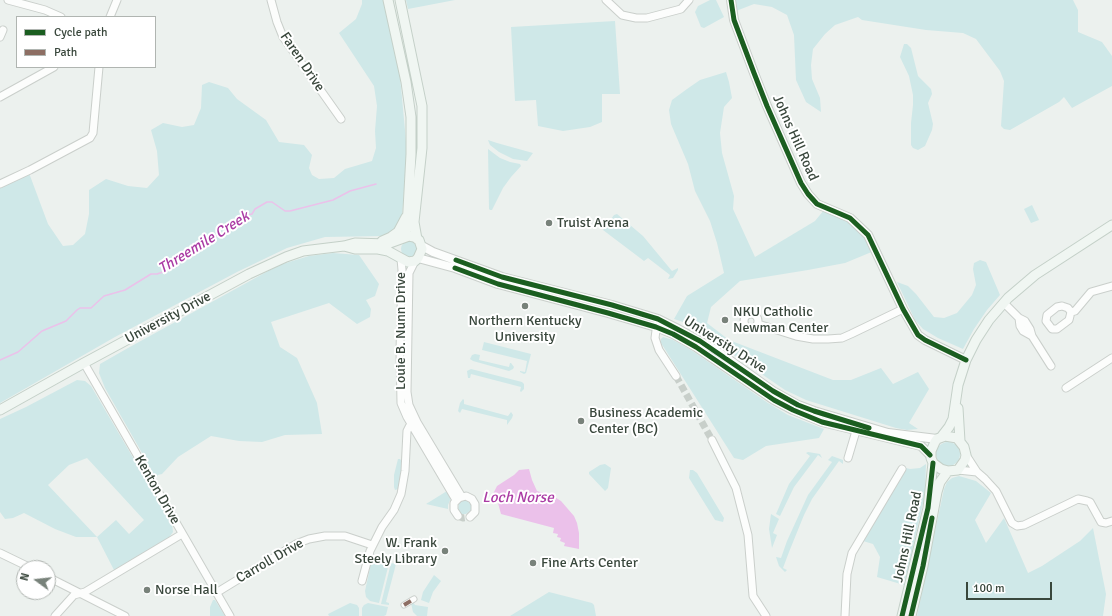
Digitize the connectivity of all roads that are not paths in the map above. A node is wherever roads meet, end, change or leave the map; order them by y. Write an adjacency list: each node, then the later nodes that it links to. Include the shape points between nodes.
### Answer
1 (8, 0): 9 (street)
2 (116, 0): 10 (street)
3 (271, 0): 14 (street, Faren Drive, via 283,37)
4 (388, 0): 16 (main road, via 411,117)
5 (400, 0): 19 (main road, via 422,106 422,148 414,222)
6 (606, 0): 7 (street, via 622,15 636,18 647,18 681,9)
7 (689, 0)
8 (731, 0): 26 (street, Johns Hill Road, via 734,20 801,183 818,204 850,218 868,235)
9 (59, 16)
10 (110, 16)
11 (52, 68): 13 (street)
12 (99, 68): 15 (street, via 93,133 90,138)
13 (0, 97)
14 (341, 119)
15 (0, 184)
16 (408, 216): 18 (main road); 20 (main road, via 398,232)
17 (1112, 225): 25 (main road, via 1035,275)
18 (403, 238): 19 (main road, University Drive, via 411,236); 20 (main road, University Drive, via 387,244); 22 (main road, via 396,247)
19 (419, 242): 23 (main road, via 421,254); 28 (street, University Drive, via 441,255 502,277 612,305)
20 (375, 244): 21 (main road, University Drive, via 355,243)
21 (344, 246): 22 (main road, University Drive, via 354,249 378,249); 32 (main road, University Drive, via 303,251 269,264)
22 (399, 257): 23 (main road, University Drive, via 408,262); 38 (street, Louie B. Nunn Drive, via 402,270 400,392 407,417)
23 (416, 259): 28 (street, University Drive, via 455,268 498,284); 38 (street, Louie B. Nunn Drive, via 409,272 407,392)
24 (1112, 286): 27 (street, via 1091,292 1075,311)
25 (1004, 303): 31 (main road, via 982,330); 33 (street, via 1025,321)
26 (903, 309): 29 (street, via 842,338 813,339); 31 (street, Johns Hill Road, via 918,335)
27 (1071, 312)
28 (657, 323): 34 (street, via 655,338); 39 (street, University Drive, via 774,400 822,422); 40 (street, University Drive, via 700,341 798,405 888,433)
29 (758, 324)
30 (1112, 358): 35 (street)
31 (966, 360): 36 (main road)
32 (84, 363): 37 (main road, University Drive); 54 (street, Kenton Drive)
33 (1051, 366)
34 (676, 376)
35 (1066, 388)
36 (956, 396): 40 (main road, via 949,427); 42 (main road)
37 (0, 410)
38 (415, 423): 50 (street, Louie B. Nunn Drive); 55 (street, via 407,430 405,471 400,494 394,510)
39 (856, 431): 44 (street); 45 (street, University Drive, via 914,444 925,449)
40 (940, 438): 42 (main road, via 954,437); 45 (main road, via 932,447)
41 (712, 440): 67 (street, via 736,488 748,535 753,596)
42 (960, 441): 43 (main road)
43 (966, 455): 47 (main road); 49 (street)
44 (848, 458)
45 (932, 459): 48 (main road, via 941,469); 69 (main road, Johns Hill Road, via 928,508)
46 (902, 469): 68 (street, via 852,553 847,574)
47 (958, 470): 48 (main road); 49 (street)
48 (948, 471): 70 (main road, Johns Hill Road, via 937,492)
49 (977, 472): 53 (street, via 996,491 1012,522 1017,526 1078,499 1090,502 1101,522)
50 (459, 498): 51 (street, via 454,506); 52 (street, via 469,497 475,504)
51 (458, 516)
52 (470, 517)
53 (1112, 521)
54 (182, 534): 60 (street, Kenton Drive); 61 (street)
55 (372, 545): 59 (street); 60 (street, Carroll Drive, via 345,536 309,539 296,544)
56 (0, 553): 57 (street)
57 (16, 561)
58 (56, 581): 61 (street)
59 (362, 581)
60 (216, 592): 66 (street, Kenton Drive)
61 (81, 593): 64 (street, via 74,595); 65 (street)
62 (414, 599): 63 (street)
63 (404, 604)
64 (55, 616)
65 (125, 616)
66 (230, 616)
67 (766, 616)
68 (845, 616)
69 (902, 616)
70 (911, 616)

